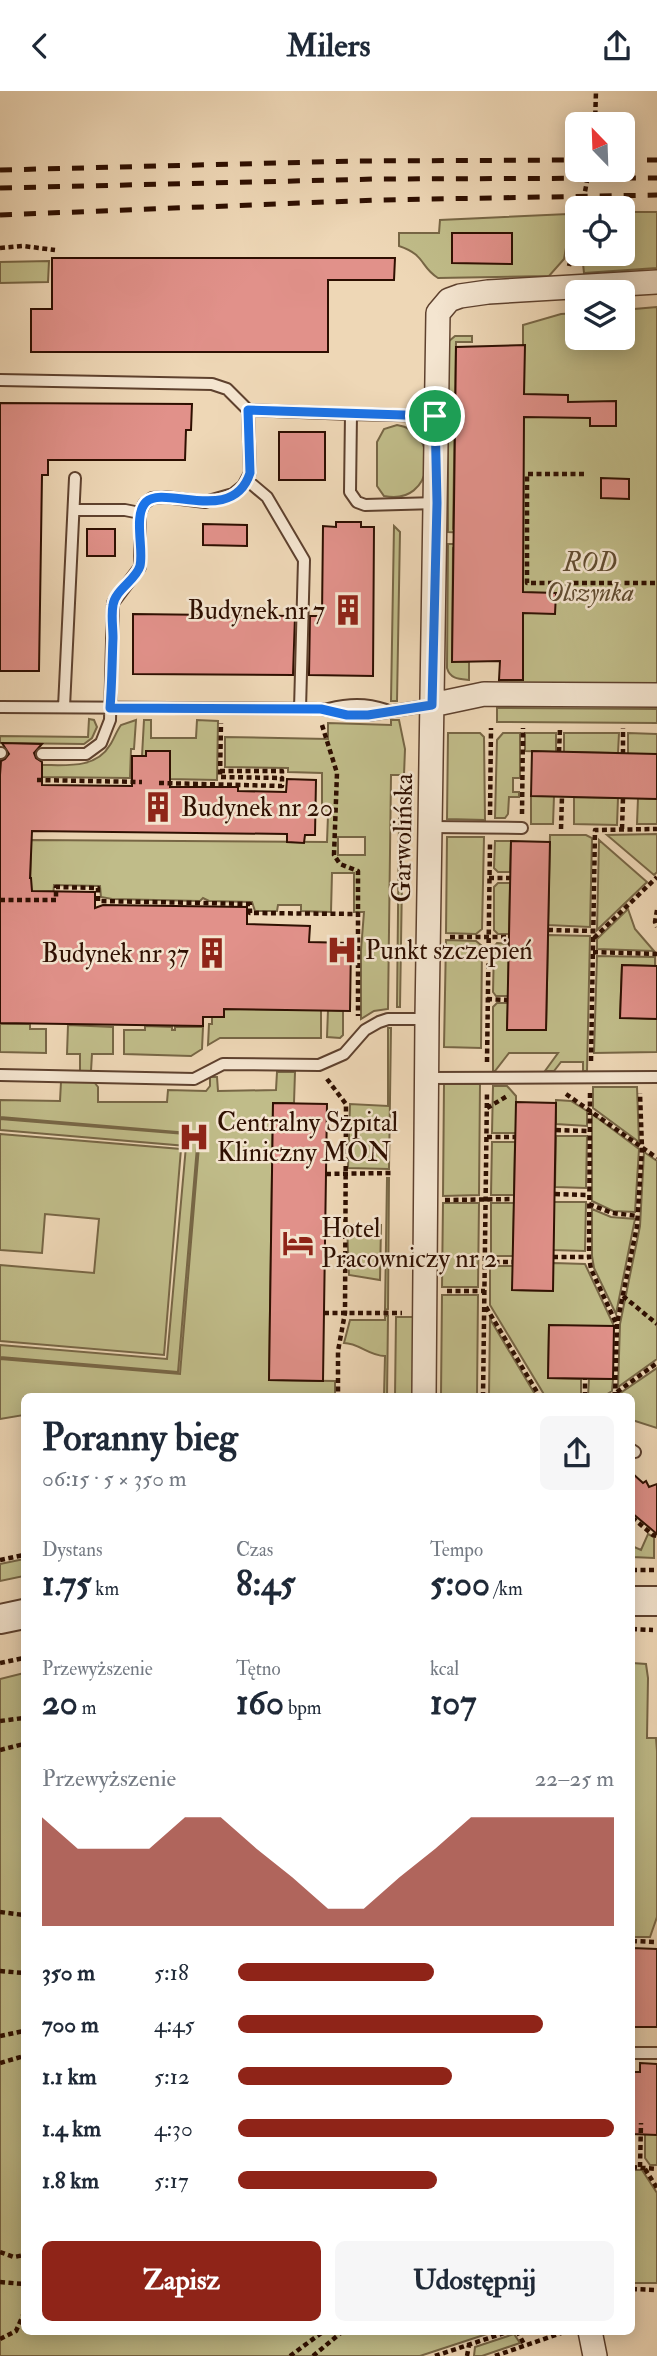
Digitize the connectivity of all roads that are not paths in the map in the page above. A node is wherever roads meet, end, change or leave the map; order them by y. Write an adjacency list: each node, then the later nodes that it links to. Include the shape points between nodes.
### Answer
1 (657, 282): 5 (street, Garwolińska, via 449,300 438,313)
2 (0, 380): 3 (lane, via 212,384 227,389)
3 (248, 410): 4 (lane); 7 (lane)
4 (351, 414): 5 (lane); 8 (lane, via 353,498 365,505)
5 (435, 416): 8 (street, Garwolińska)
6 (75, 478): 9 (lane)
7 (248, 481): 10 (lane, via 233,494 205,502 152,498); 16 (lane, via 267,496 304,560)
8 (437, 503): 12 (street, Garwolińska)
9 (74, 510): 10 (lane); 14 (lane)
10 (141, 513): 15 (lane, via 140,567 113,603)
11 (657, 695): 12 (street, via 484,694)
12 (432, 705): 16 (lane, via 401,710 347,704); 18 (street, Garwolińska)
13 (0, 707): 14 (lane)
14 (64, 707): 15 (lane)
15 (110, 708): 16 (lane); 17 (lane, via 107,732 97,748 82,755)
16 (300, 709)
17 (42, 754)
18 (430, 827): 19 (lane); 20 (street, Garwolińska)
19 (522, 828)
20 (426, 1019): 21 (lane, via 388,1019 365,1030 344,1054 319,1065 223,1064 194,1079); 23 (street, Garwolińska)
21 (0, 1075)
22 (657, 1077): 23 (lane)
23 (426, 1078): 24 (street, Garwolińska)
24 (424, 1393)
25 (635, 1601): 26 (street)
26 (657, 1601)
27 (21, 1615): 28 (street)
28 (0, 1619)
29 (635, 2053): 30 (lane)
30 (657, 2053)
31 (591, 2335): 32 (street)
32 (595, 2356)

